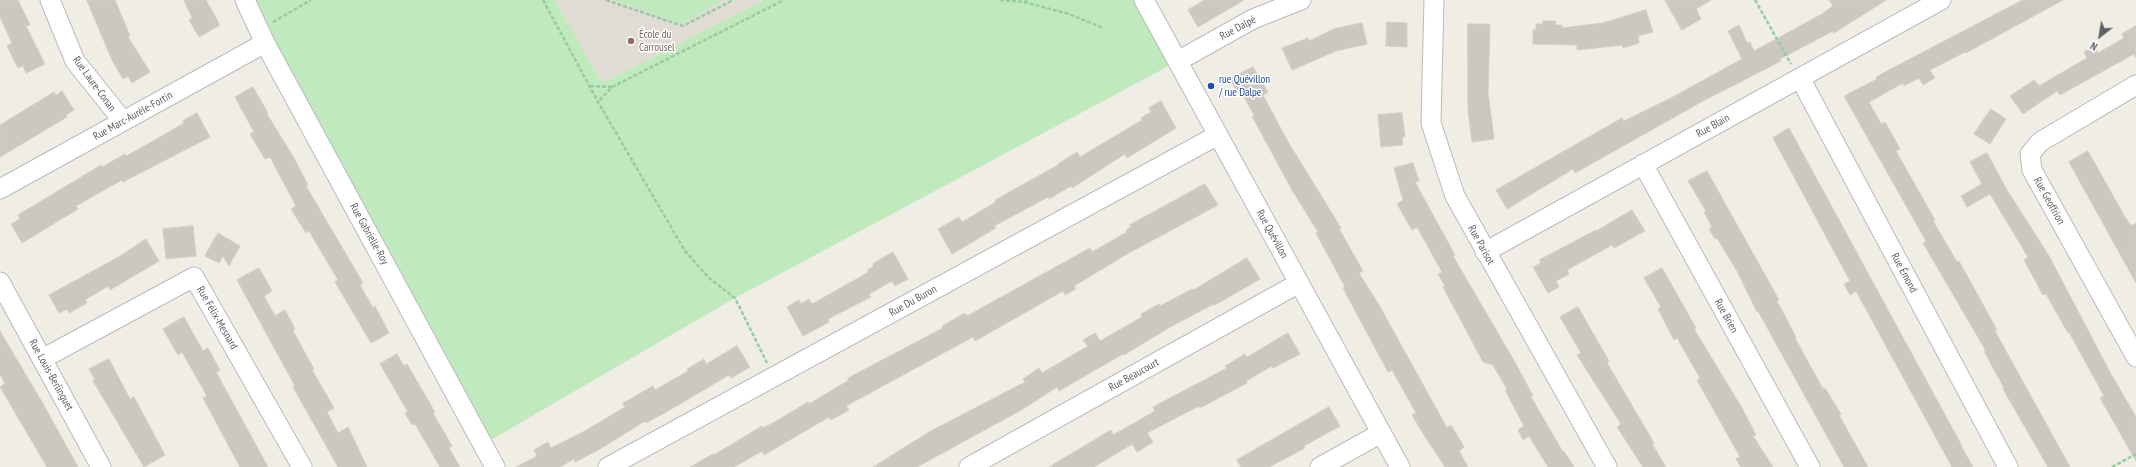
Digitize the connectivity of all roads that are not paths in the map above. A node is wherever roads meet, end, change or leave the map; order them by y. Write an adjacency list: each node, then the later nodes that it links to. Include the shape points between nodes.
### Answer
1 (50, 0): 11 (street, Rue Laure-Conan, via 75,61)
2 (245, 0): 7 (street, Rue Gabrielle-Roy)
3 (1144, 0): 8 (street, Rue Quévillon)
4 (1301, 0): 8 (street, Rue Dalpé, via 1253,19)
5 (1434, 0): 15 (street, Rue Parisot, via 1431,123 1454,196)
6 (1941, 0): 9 (street, Rue Blain)
7 (265, 43): 11 (street, Rue Marc-Aurèle-Fortin); 23 (street, Rue Gabrielle-Roy)
8 (1178, 61): 12 (street, Rue Quévillon)
9 (1800, 78): 13 (street, Rue Blain); 30 (street, Rue Émond)
10 (2136, 85): 18 (street, Rue Geoffrion, via 2040,142 2030,154 2032,170)
11 (123, 121): 14 (street, Rue Marc-Aurèle-Fortin)
12 (1218, 135): 17 (street, Rue Quévillon); 24 (street, Rue Du Buron)
13 (1643, 164): 15 (street, Rue Blain); 29 (street, Rue Brien)
14 (0, 189)
15 (1485, 252): 28 (street, Rue Parisot)
16 (0, 282): 19 (street, Rue Louis-Berlinguet)
17 (1299, 283): 20 (street, Rue Quévillon); 25 (street, Rue Beaucourt)
18 (2136, 357)
19 (42, 359): 21 (street, Rue Louis-Berlinguet); 22 (street, Rue Félix-Mesnard, via 194,277)
20 (1381, 433): 26 (street); 27 (street, Rue Quévillon)
21 (101, 467)
22 (302, 467)
23 (495, 467)
24 (608, 467)
25 (969, 467)
26 (1320, 467)
27 (1400, 467)
28 (1607, 467)
29 (1810, 467)
30 (2008, 467)

